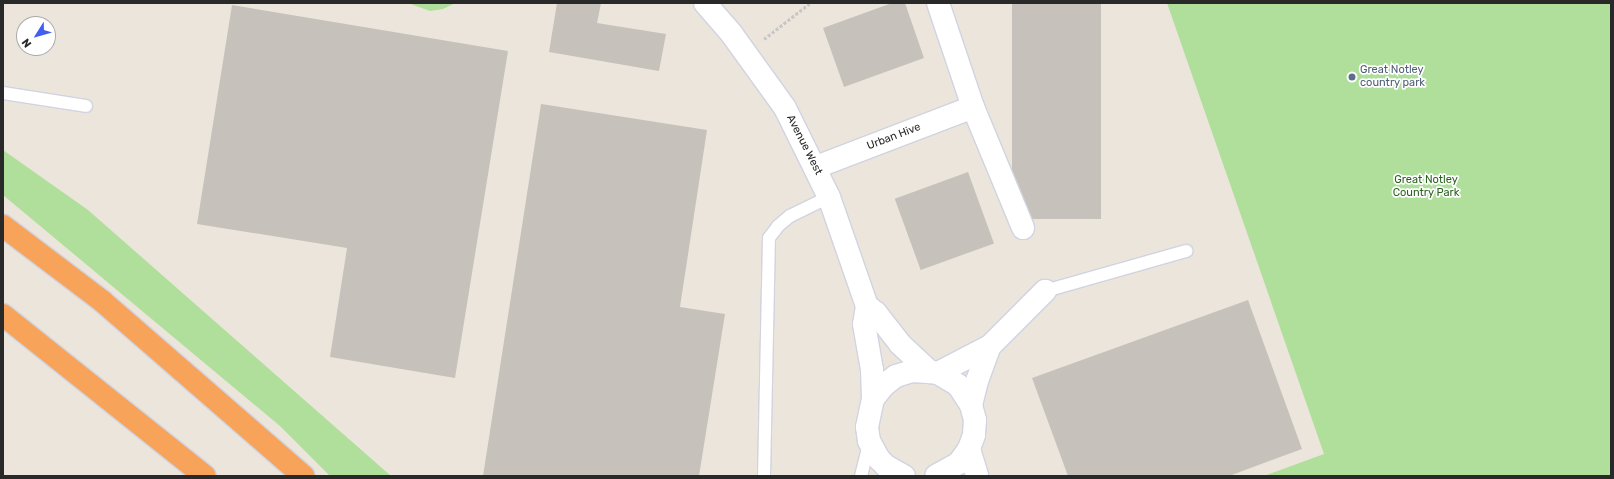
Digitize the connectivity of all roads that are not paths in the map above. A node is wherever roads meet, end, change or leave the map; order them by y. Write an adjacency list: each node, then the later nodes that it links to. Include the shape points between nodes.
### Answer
1 (705, 3): 6 (street, Avenue West, via 727,27 767,81 797,128)
2 (938, 3): 5 (street)
3 (3, 93): 4 (lane)
4 (86, 106)
5 (973, 106): 6 (street, Urban Hive); 9 (street)
6 (816, 167): 7 (street, Avenue West)
7 (829, 197): 12 (street, Avenue West); 22 (lane, via 790,216 769,238)
8 (3, 226): 21 (highway, via 102,301)
9 (1023, 228)
10 (1186, 251): 11 (lane)
11 (1045, 291): 14 (street)
12 (867, 306): 15 (street, Avenue West, via 876,313 900,344); 16 (street, Avenue West, via 864,324 872,370)
13 (3, 315): 20 (highway)
14 (990, 346): 15 (street); 17 (street, via 977,381)
15 (934, 372): 16 (street, via 912,371 896,376 883,386); 17 (street, Avenue West, via 958,385)
16 (873, 399): 18 (street, via 867,420)
17 (972, 405): 19 (street, via 974,435)
18 (869, 441): 23 (lane); 24 (street, via 886,466)
19 (969, 449): 25 (street, via 959,463); 26 (street)
20 (205, 476)
21 (303, 476)
22 (764, 476)
23 (861, 476)
24 (904, 476)
25 (936, 476)
26 (977, 476)

